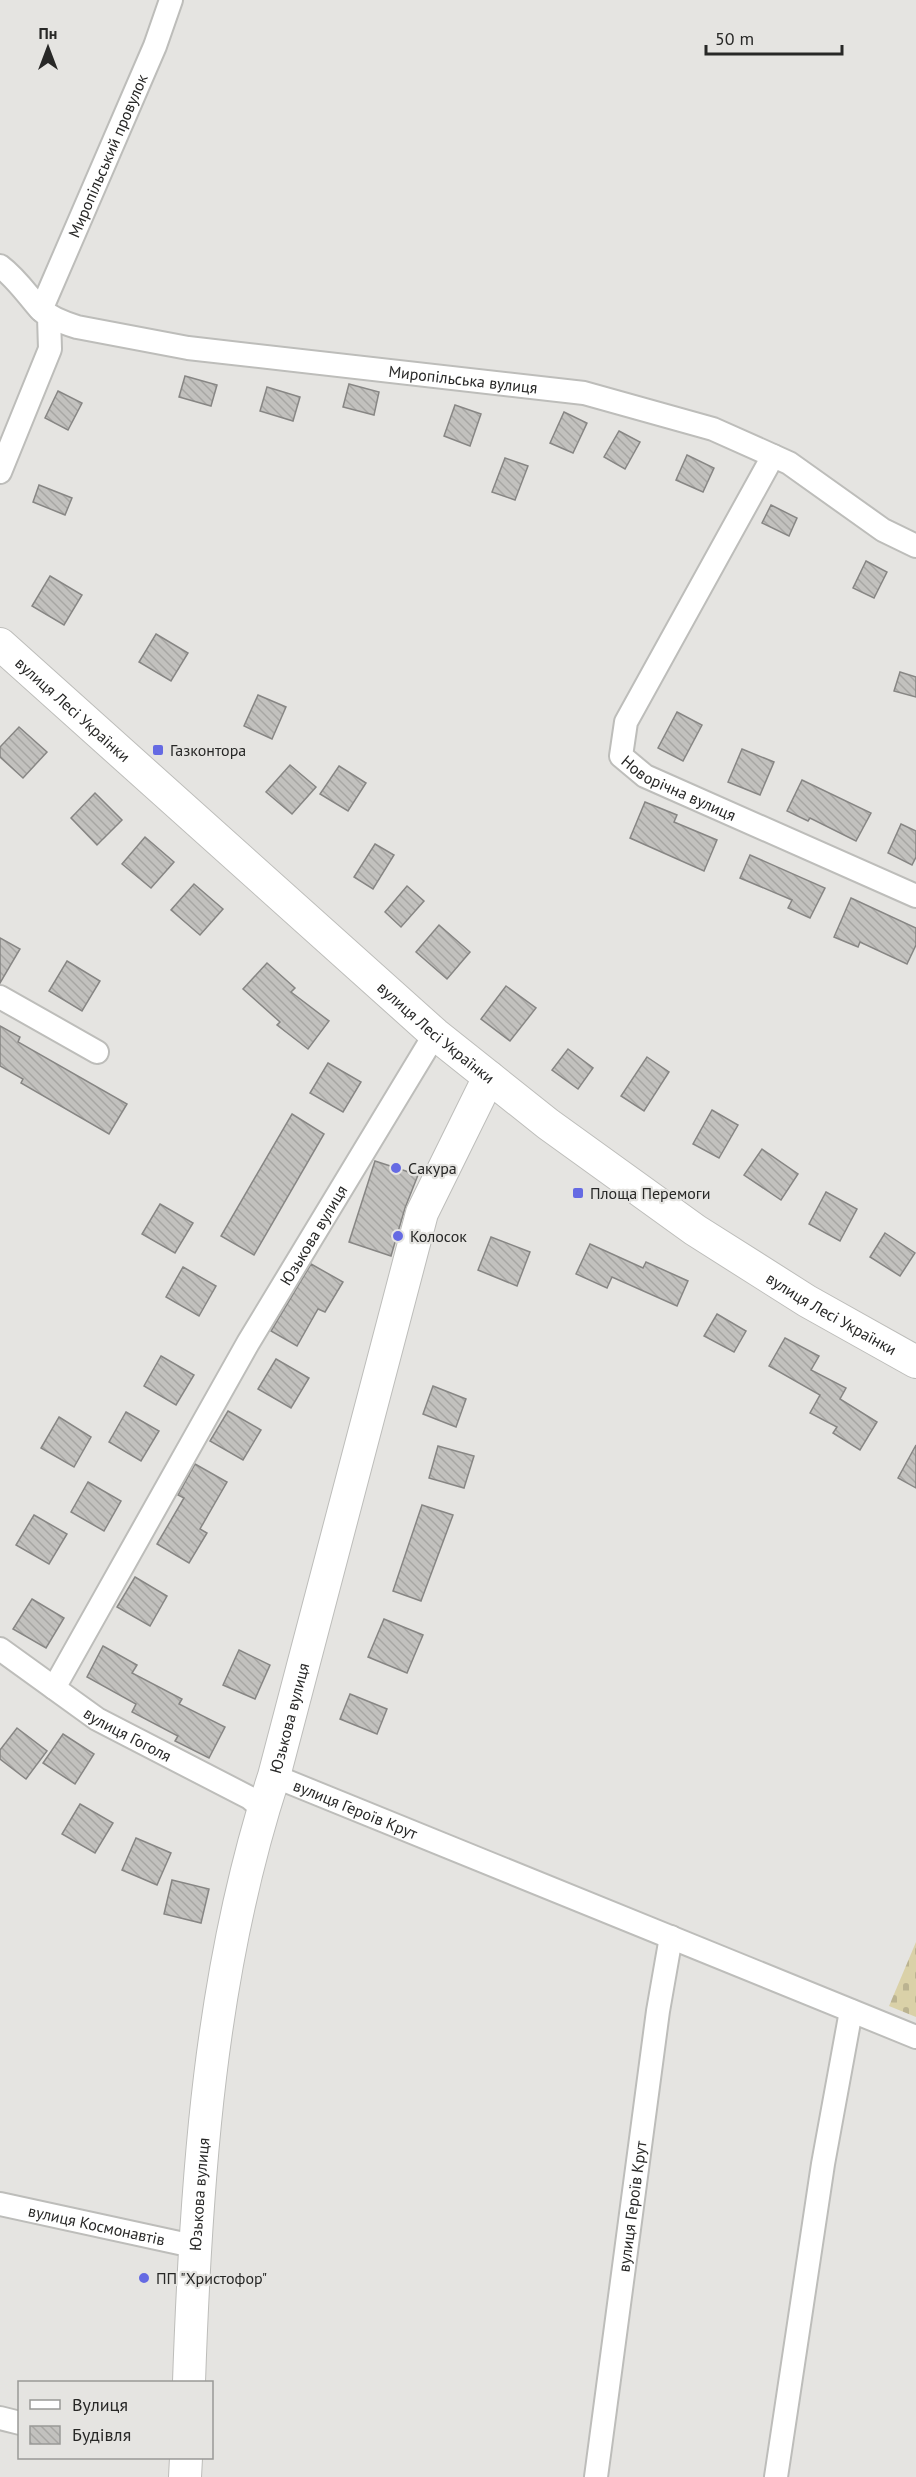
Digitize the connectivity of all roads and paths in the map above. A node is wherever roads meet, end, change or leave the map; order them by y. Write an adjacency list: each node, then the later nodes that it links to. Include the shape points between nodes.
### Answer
1 (171, 0): 3 (street, Миропільський провулок, via 155,46)
2 (0, 266): 3 (street, Миропільська вулиця, via 14,276)
3 (41, 310): 4 (street, Миропільська вулиця, via 77,327 188,348 584,393 713,429); 5 (street, via 49,317 50,349)
4 (773, 456): 6 (street, Миропільська вулиця, via 789,463 884,530); 8 (street, Новорічна вулиця, via 626,722 621,756 645,776)
5 (0, 471)
6 (916, 546)
7 (0, 644): 10 (main road, вулиця Лесі Українки)
8 (916, 896)
9 (0, 998): 11 (street)
10 (435, 1034): 12 (main road, вулиця Лесі Українки); 15 (street, Юзькова вулиця, via 248,1343)
11 (97, 1052)
12 (489, 1077): 13 (main road, вулиця Лесі Українки, via 695,1230); 16 (main road, Юзькова вулиця, via 422,1213)
13 (916, 1362)
14 (0, 1648): 15 (street, вулиця Гоголя)
15 (54, 1688): 17 (street, вулиця Гоголя, via 97,1719 250,1798)
16 (274, 1776): 17 (main road, Юзькова вулиця); 18 (street, вулиця Героїв Крут)
17 (263, 1809): 22 (main road, Юзькова вулиця, via 213,2037)
18 (671, 1937): 19 (street, вулиця Героїв Крут); 26 (street, вулиця Героїв Крут)
19 (851, 2011): 20 (street, вулиця Героїв Крут); 27 (street, via 823,2164)
20 (916, 2037)
21 (0, 2204): 22 (street, вулиця Космонавтів)
22 (193, 2246): 23 (main road, Юзькова вулиця)
23 (189, 2381)
24 (0, 2418): 25 (street)
25 (18, 2422)
26 (596, 2477)
27 (776, 2477)

